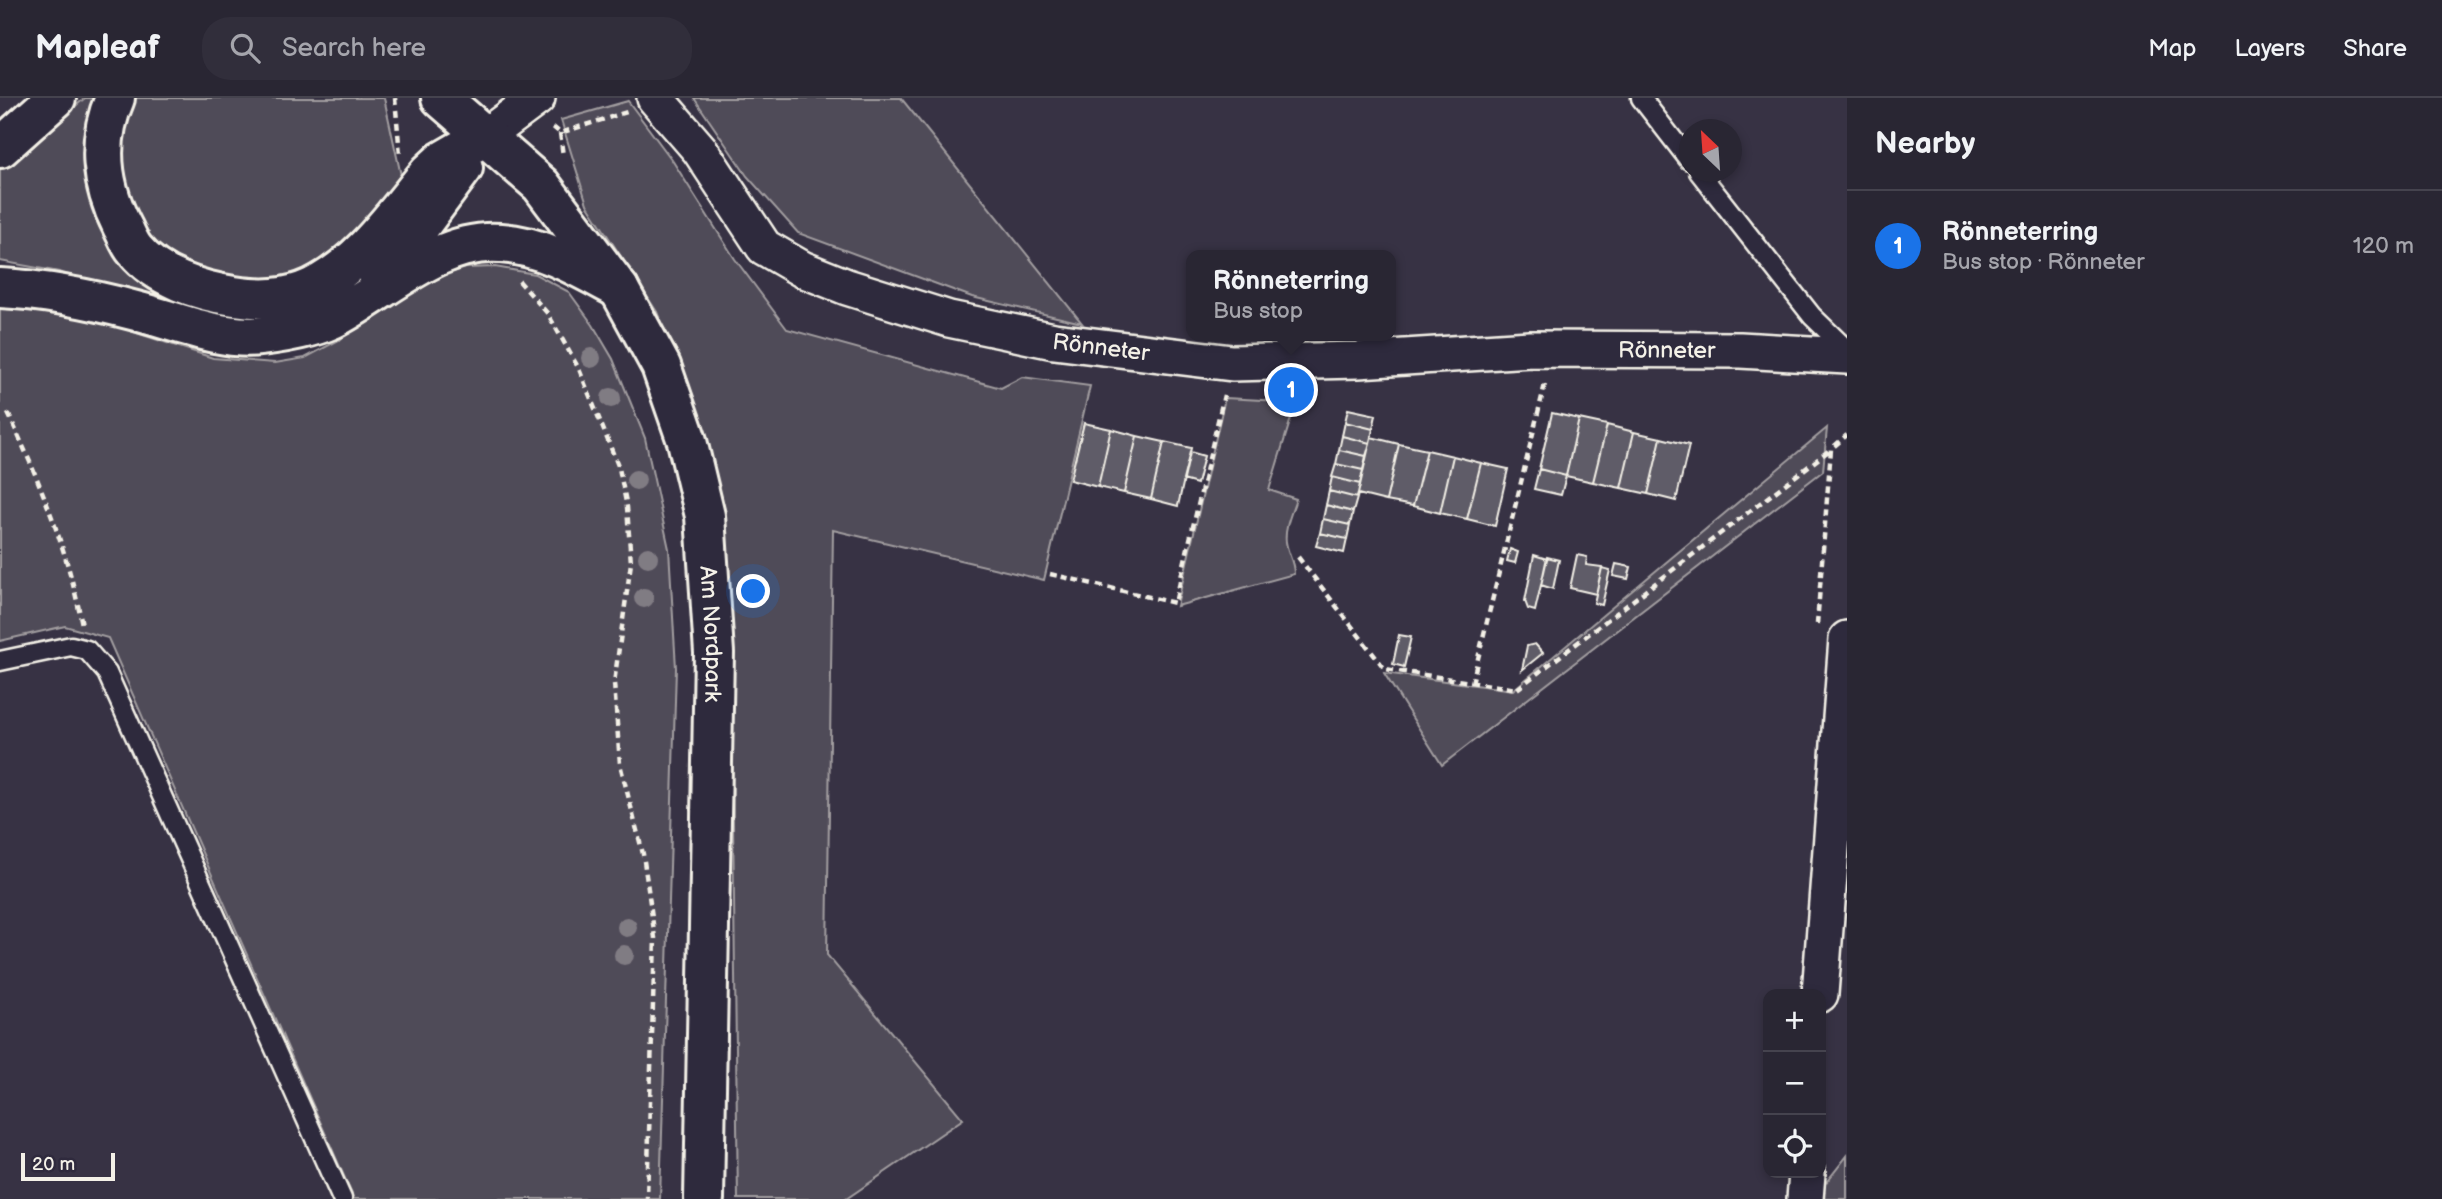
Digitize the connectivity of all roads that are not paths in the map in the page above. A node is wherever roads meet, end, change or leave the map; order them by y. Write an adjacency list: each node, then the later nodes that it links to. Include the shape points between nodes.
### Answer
1 (57, 98): 9 (main road)
2 (115, 98): 7 (main road, via 106,122 103,176 111,204 135,250 166,275 205,291 267,300 311,288 348,265 429,173)
3 (442, 98): 7 (main road, Am Nordpark)
4 (1641, 98): 8 (lane)
5 (531, 101): 7 (street)
6 (645, 103): 15 (street, Rönneter, via 700,150 764,247 847,287 949,318 1054,341 1232,363 1553,349)
7 (487, 135): 12 (main road, Am Nordpark, via 541,185); 13 (main road)
8 (1679, 147)
9 (0, 148)
10 (1707, 182): 14 (lane, via 1812,316)
11 (0, 288): 13 (main road, via 38,290 215,332 259,337 337,317)
12 (619, 289): 13 (main road, via 531,247 481,242 442,254); 21 (main road, Am Nordpark, via 661,366 687,441 705,516 714,653)
13 (367, 297)
14 (1847, 350)
15 (1847, 356)
16 (1847, 639): 18 (street)
17 (0, 661): 20 (lane, via 71,646 87,650 107,673)
18 (1820, 989)
19 (1807, 1178): 22 (street)
20 (342, 1199)
21 (704, 1199)
22 (1805, 1199)

